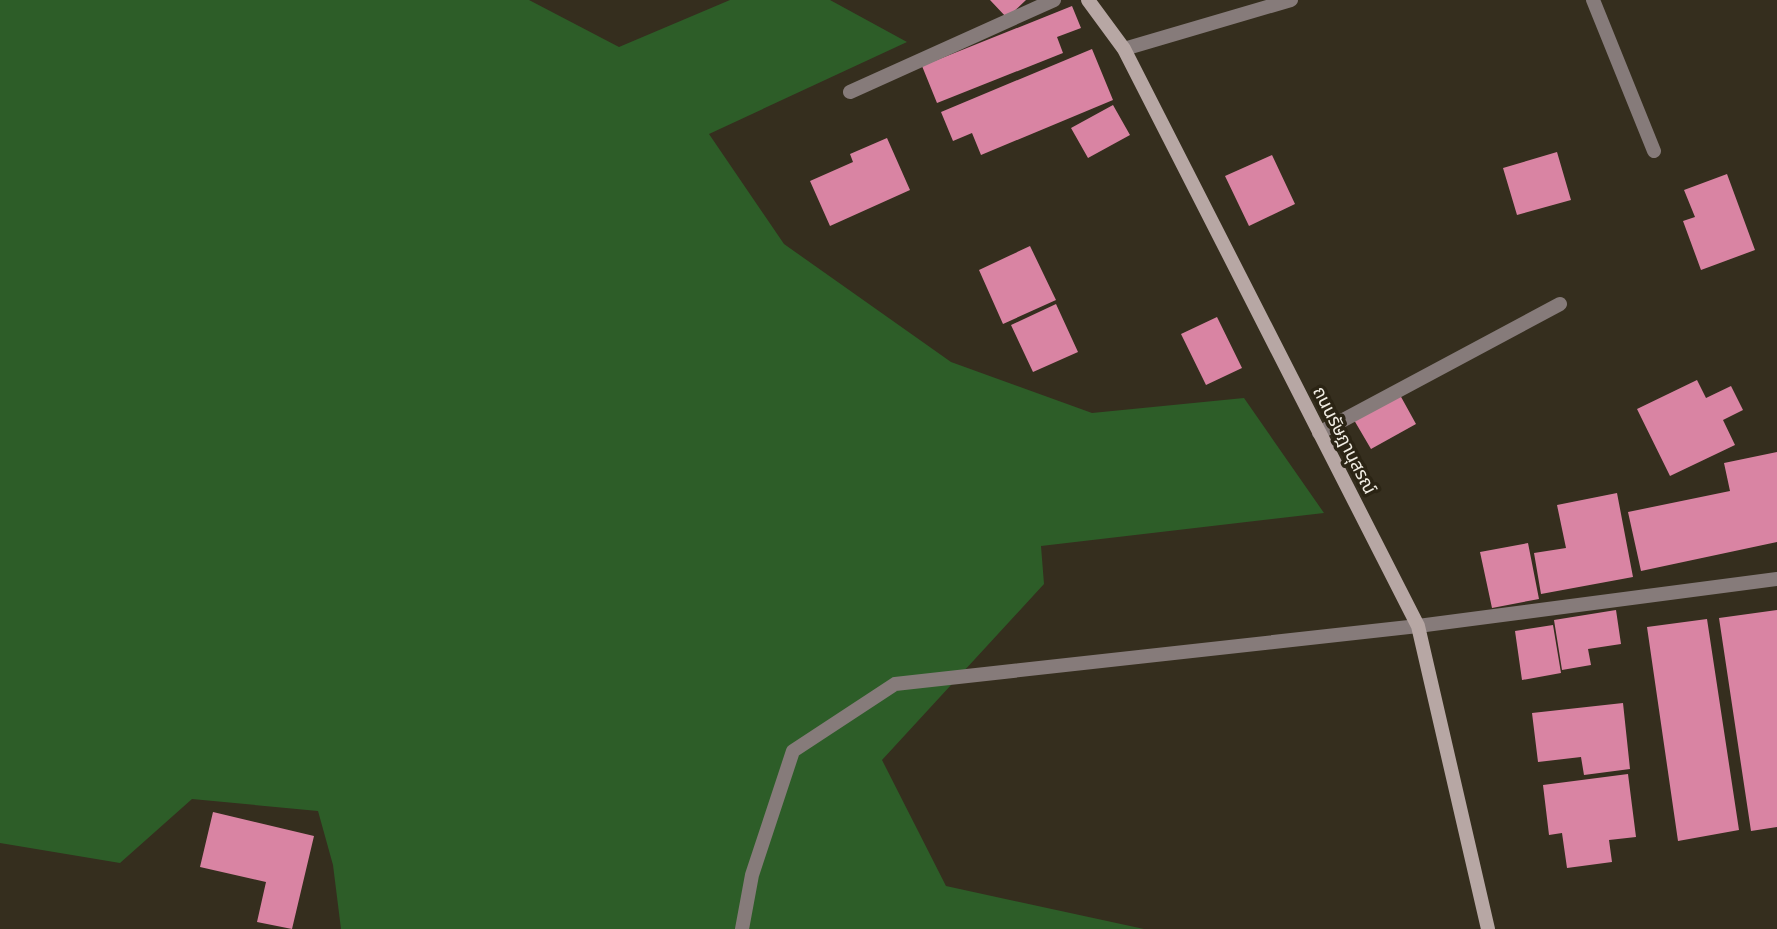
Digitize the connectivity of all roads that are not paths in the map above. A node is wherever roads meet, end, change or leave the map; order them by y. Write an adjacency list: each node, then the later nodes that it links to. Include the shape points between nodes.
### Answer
1 (1054, 0): 6 (street)
2 (1088, 0): 5 (street, ถนนรัษฎานุสรณ์)
3 (1291, 0): 5 (street)
4 (1593, 0): 7 (street)
5 (1124, 49): 9 (street, ถนนรัษฎานุสรณ์)
6 (850, 92)
7 (1654, 151)
8 (1560, 304): 9 (street)
9 (1319, 433): 11 (street, ถนนรัษฎานุสรณ์)
10 (1777, 579): 11 (street)
11 (1418, 626): 12 (street, via 895,684 793,751 752,875); 13 (street, ถนนรัษฎานุสรณ์)
12 (743, 929)
13 (1488, 929)

